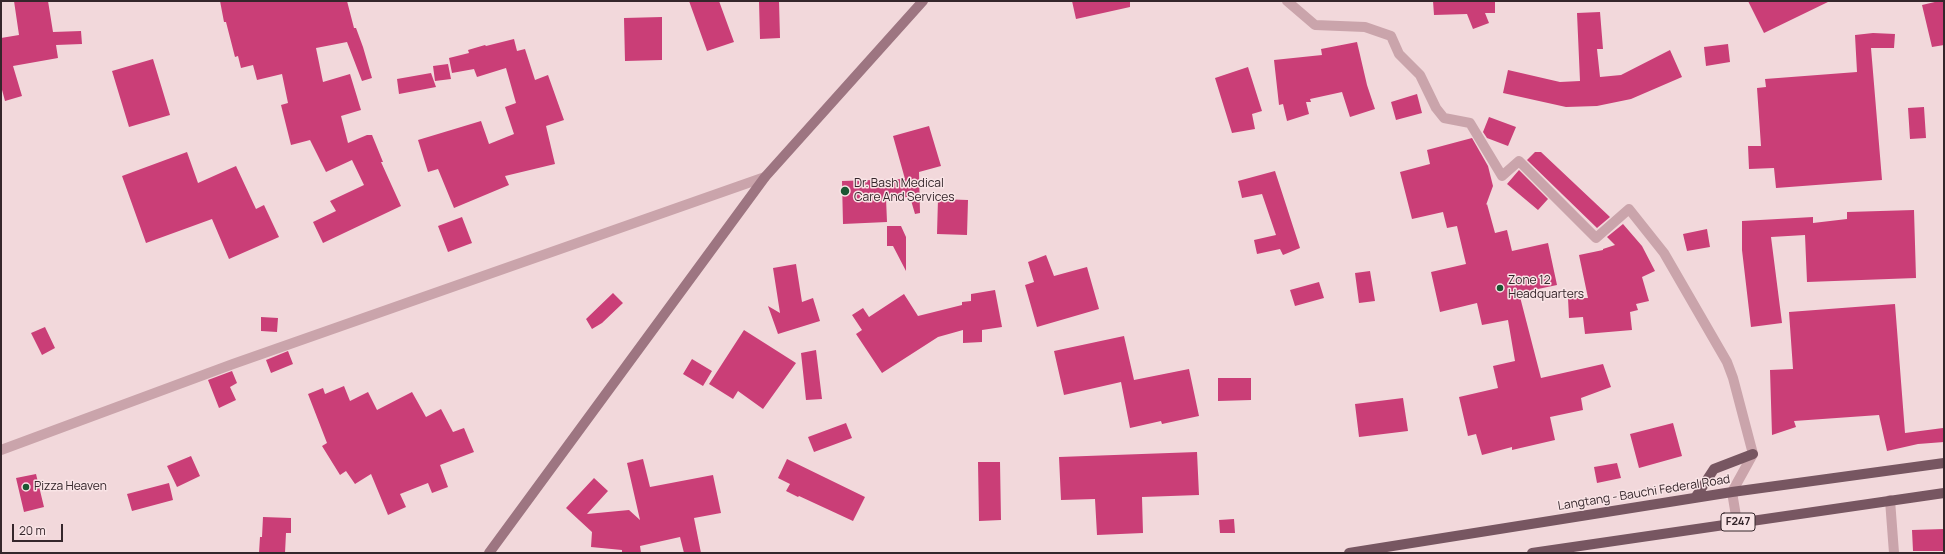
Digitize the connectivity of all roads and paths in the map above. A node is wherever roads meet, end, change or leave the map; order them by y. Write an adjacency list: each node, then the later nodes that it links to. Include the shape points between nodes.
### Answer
1 (924, 1): 3 (street)
2 (1287, 1): 5 (street, via 1315,25 1365,27 1390,36 1399,54 1420,75 1436,108 1444,118 1470,123 1502,176 1519,160 1596,238 1629,209 1664,253 1727,362)
3 (765, 177): 4 (street, via 240,362); 12 (street)
4 (1, 450)
5 (1753, 454): 7 (street); 9 (main road, via 1714,469)
6 (1944, 464): 7 (main road, Langtang - Bauchi Federal Road)
7 (1732, 492): 9 (main road, Langtang - Bauchi Federal Road); 11 (street)
8 (1944, 493): 10 (main road, F247)
9 (1695, 498): 13 (main road, Langtang - Bauchi Federal Road)
10 (1890, 500): 11 (main road, F247); 15 (street)
11 (1737, 522): 14 (main road, F247)
12 (489, 553)
13 (1349, 553)
14 (1532, 553)
15 (1894, 553)

